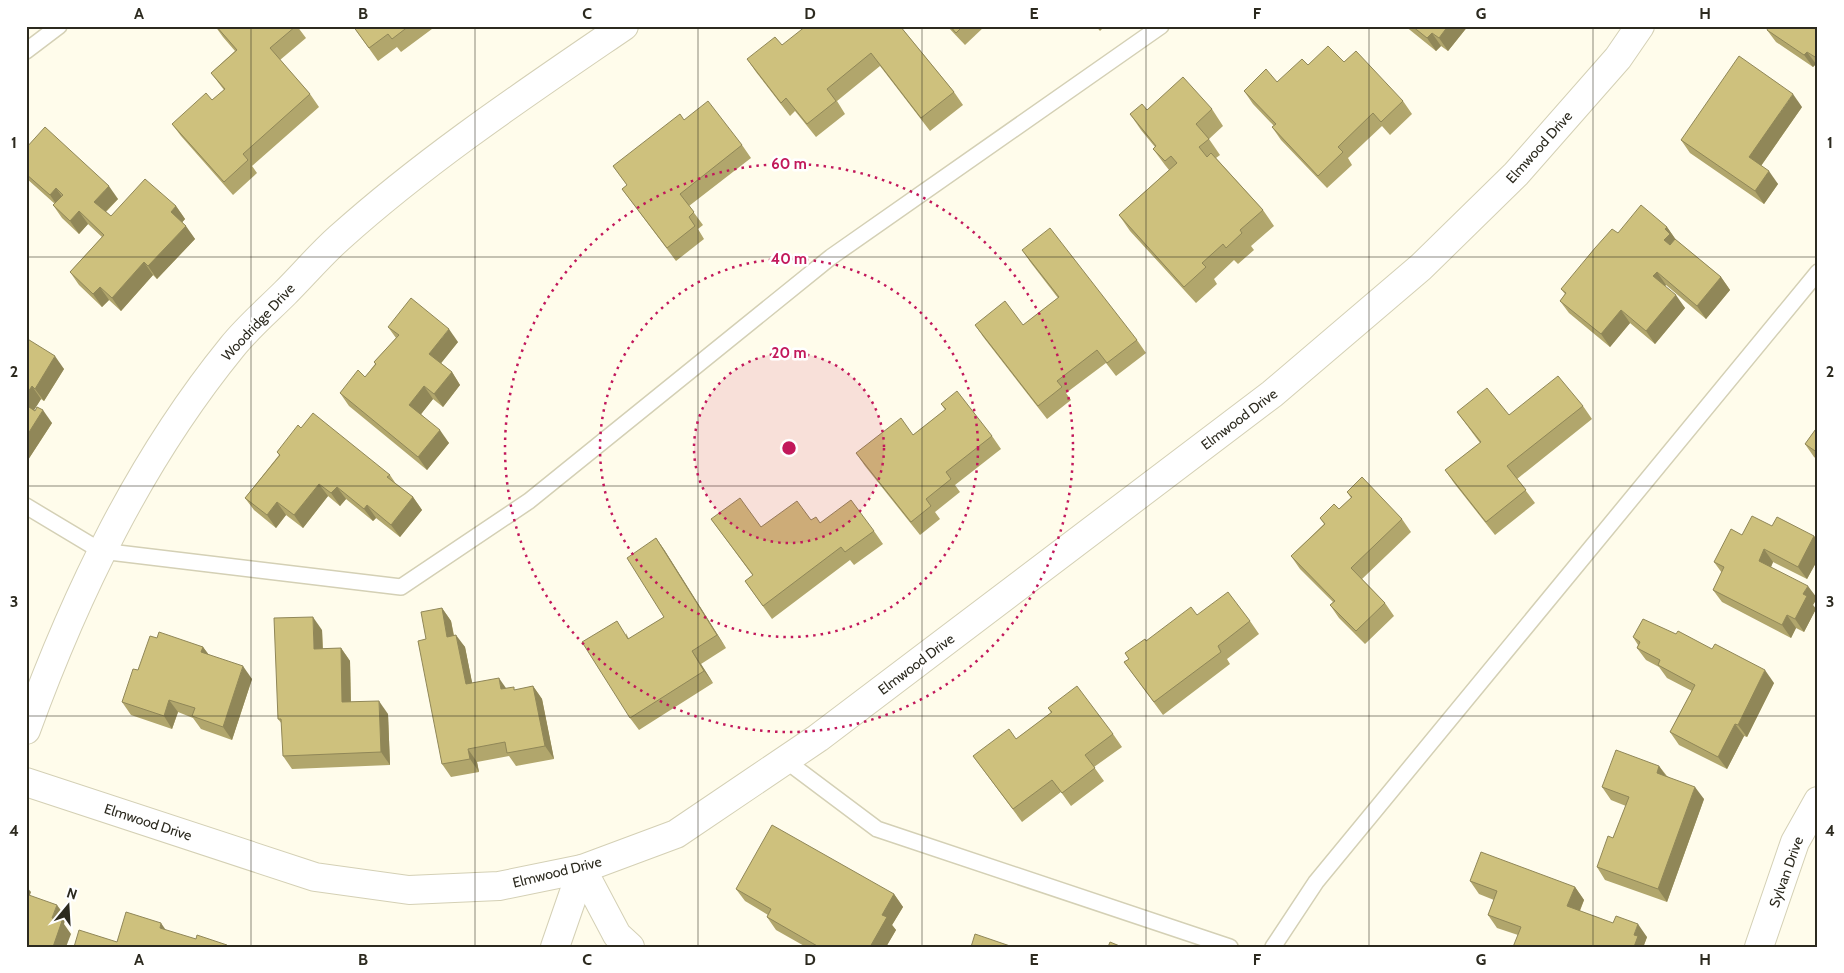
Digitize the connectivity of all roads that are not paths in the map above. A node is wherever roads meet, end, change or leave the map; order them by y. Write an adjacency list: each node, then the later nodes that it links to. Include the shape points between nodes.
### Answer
1 (59, 26): 5 (lane)
2 (624, 26): 8 (street, Woodridge Drive, via 416,173 331,246 233,346 160,445)
3 (1162, 26): 8 (lane, via 831,257 529,501 401,587)
4 (1640, 26): 10 (street, Elmwood Drive, via 1618,58 1516,174 1413,274 1272,394)
5 (26, 51)
6 (1818, 272): 17 (lane, via 1316,882)
7 (26, 506): 8 (lane)
8 (100, 552): 9 (street, Woodridge Drive)
9 (26, 730)
10 (785, 760): 13 (street, Elmwood Drive, via 676,834); 16 (lane, via 876,829)
11 (26, 782): 13 (street, Elmwood Drive, via 315,877 409,890 499,886)
12 (1818, 801): 18 (street, Sylvan Drive, via 1795,842)
13 (582, 869): 14 (street); 15 (street, via 617,935)
14 (555, 947)
15 (630, 947)
16 (1230, 947)
17 (1274, 947)
18 (1759, 947)

